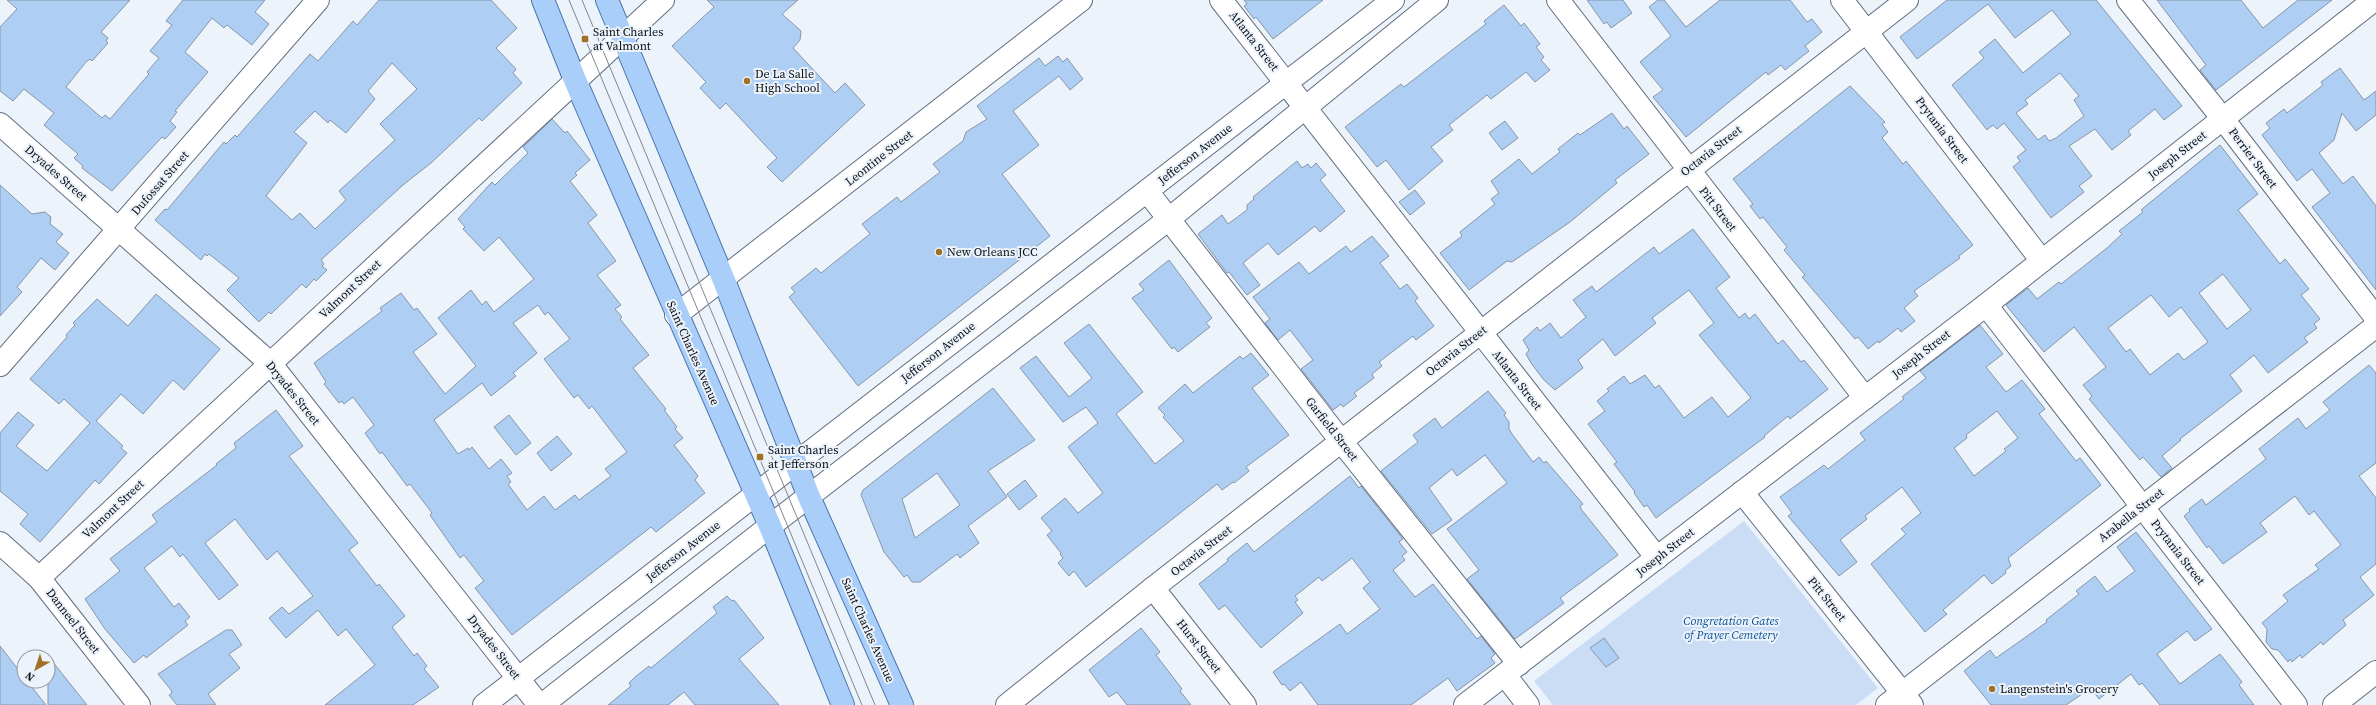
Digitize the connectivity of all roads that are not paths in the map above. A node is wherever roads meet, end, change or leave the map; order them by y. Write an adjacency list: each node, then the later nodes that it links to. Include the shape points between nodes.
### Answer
1 (318, 0): 24 (street, Dufossat Street)
2 (543, 0): 16 (main road, Saint Charles Avenue)
3 (608, 0): 15 (main road, Saint Charles Avenue)
4 (662, 0): 15 (street, Valmont Street)
5 (1081, 0): 26 (street, Leontine Street)
6 (1221, 0): 17 (street, Atlanta Street)
7 (1394, 0): 17 (street, Jefferson Avenue)
8 (1437, 0): 18 (street)
9 (1558, 0): 21 (street, Pitt Street)
10 (1842, 0): 14 (street, Prytania Street)
11 (1907, 0): 14 (street, Octavia Street)
12 (2128, 0): 19 (street, Perrier Street)
13 (2374, 0): 19 (street, Joseph Street)
14 (1866, 31): 21 (street, Octavia Street); 25 (street, Prytania Street)
15 (623, 37): 16 (street, Valmont Street); 26 (main road, Saint Charles Avenue)
16 (575, 80): 28 (main road, Saint Charles Avenue); 32 (street, Valmont Street)
17 (1287, 82): 18 (street, Atlanta Street); 22 (street, Jefferson Avenue)
18 (1305, 107): 23 (street); 31 (street, Atlanta Street)
19 (2223, 119): 25 (street, Joseph Street); 29 (street, Perrier Street)
20 (0, 124): 24 (street, Dryades Street)
21 (1688, 170): 31 (street, Octavia Street); 34 (street, Pitt Street)
22 (1147, 191): 23 (street, Garfield Street); 36 (street, Jefferson Avenue)
23 (1169, 219): 35 (street, Garfield Street); 39 (street)
24 (120, 229): 32 (street, Dryades Street); 33 (street, Dufossat Street)
25 (2042, 261): 27 (street, Joseph Street)
26 (724, 278): 28 (street, Leontine Street); 36 (main road, Saint Charles Avenue)
27 (1986, 305): 34 (street, Joseph Street); 40 (street, Prytania Street)
28 (676, 316): 38 (main road, Saint Charles Avenue)
29 (2376, 318)
30 (2376, 326): 40 (street, Arabella Street)
31 (1480, 332): 35 (street, Octavia Street); 43 (street, Atlanta Street)
32 (270, 363): 44 (street, Valmont Street); 48 (street, Dryades Street)
33 (0, 365)
34 (1865, 398): 37 (street, Joseph Street)
35 (1341, 441): 45 (street, Octavia Street); 46 (street, Garfield Street)
36 (795, 463): 38 (street, Jefferson Avenue); 39 (main road, Saint Charles Avenue)
37 (1742, 492): 43 (street, Joseph Street); 49 (street, Pitt Street)
38 (755, 495): 41 (main road, Saint Charles Avenue); 48 (street, Jefferson Avenue)
39 (809, 497): 41 (street); 54 (main road, Saint Charles Avenue)
40 (2142, 506): 49 (street, Arabella Street); 59 (street, Prytania Street)
41 (770, 526): 52 (street); 53 (main road, Saint Charles Avenue)
42 (0, 544): 44 (street, Danneel Street)
43 (1656, 558): 46 (street, Joseph Street)
44 (39, 578): 50 (street, Danneel Street)
45 (1153, 588): 55 (street, Octavia Street); 56 (street, Hurst Street)
46 (1512, 670): 57 (street, Joseph Street); 58 (street, Garfield Street)
47 (2376, 672): 60 (street)
48 (519, 678): 51 (street, Jefferson Avenue); 52 (street, Dryades Street)
49 (1900, 701)
50 (139, 705)
51 (484, 705)
52 (541, 705)
53 (843, 705)
54 (902, 705)
55 (1007, 705)
56 (1245, 705)
57 (1465, 705)
58 (1528, 705)
59 (2296, 705)
60 (2334, 705)

